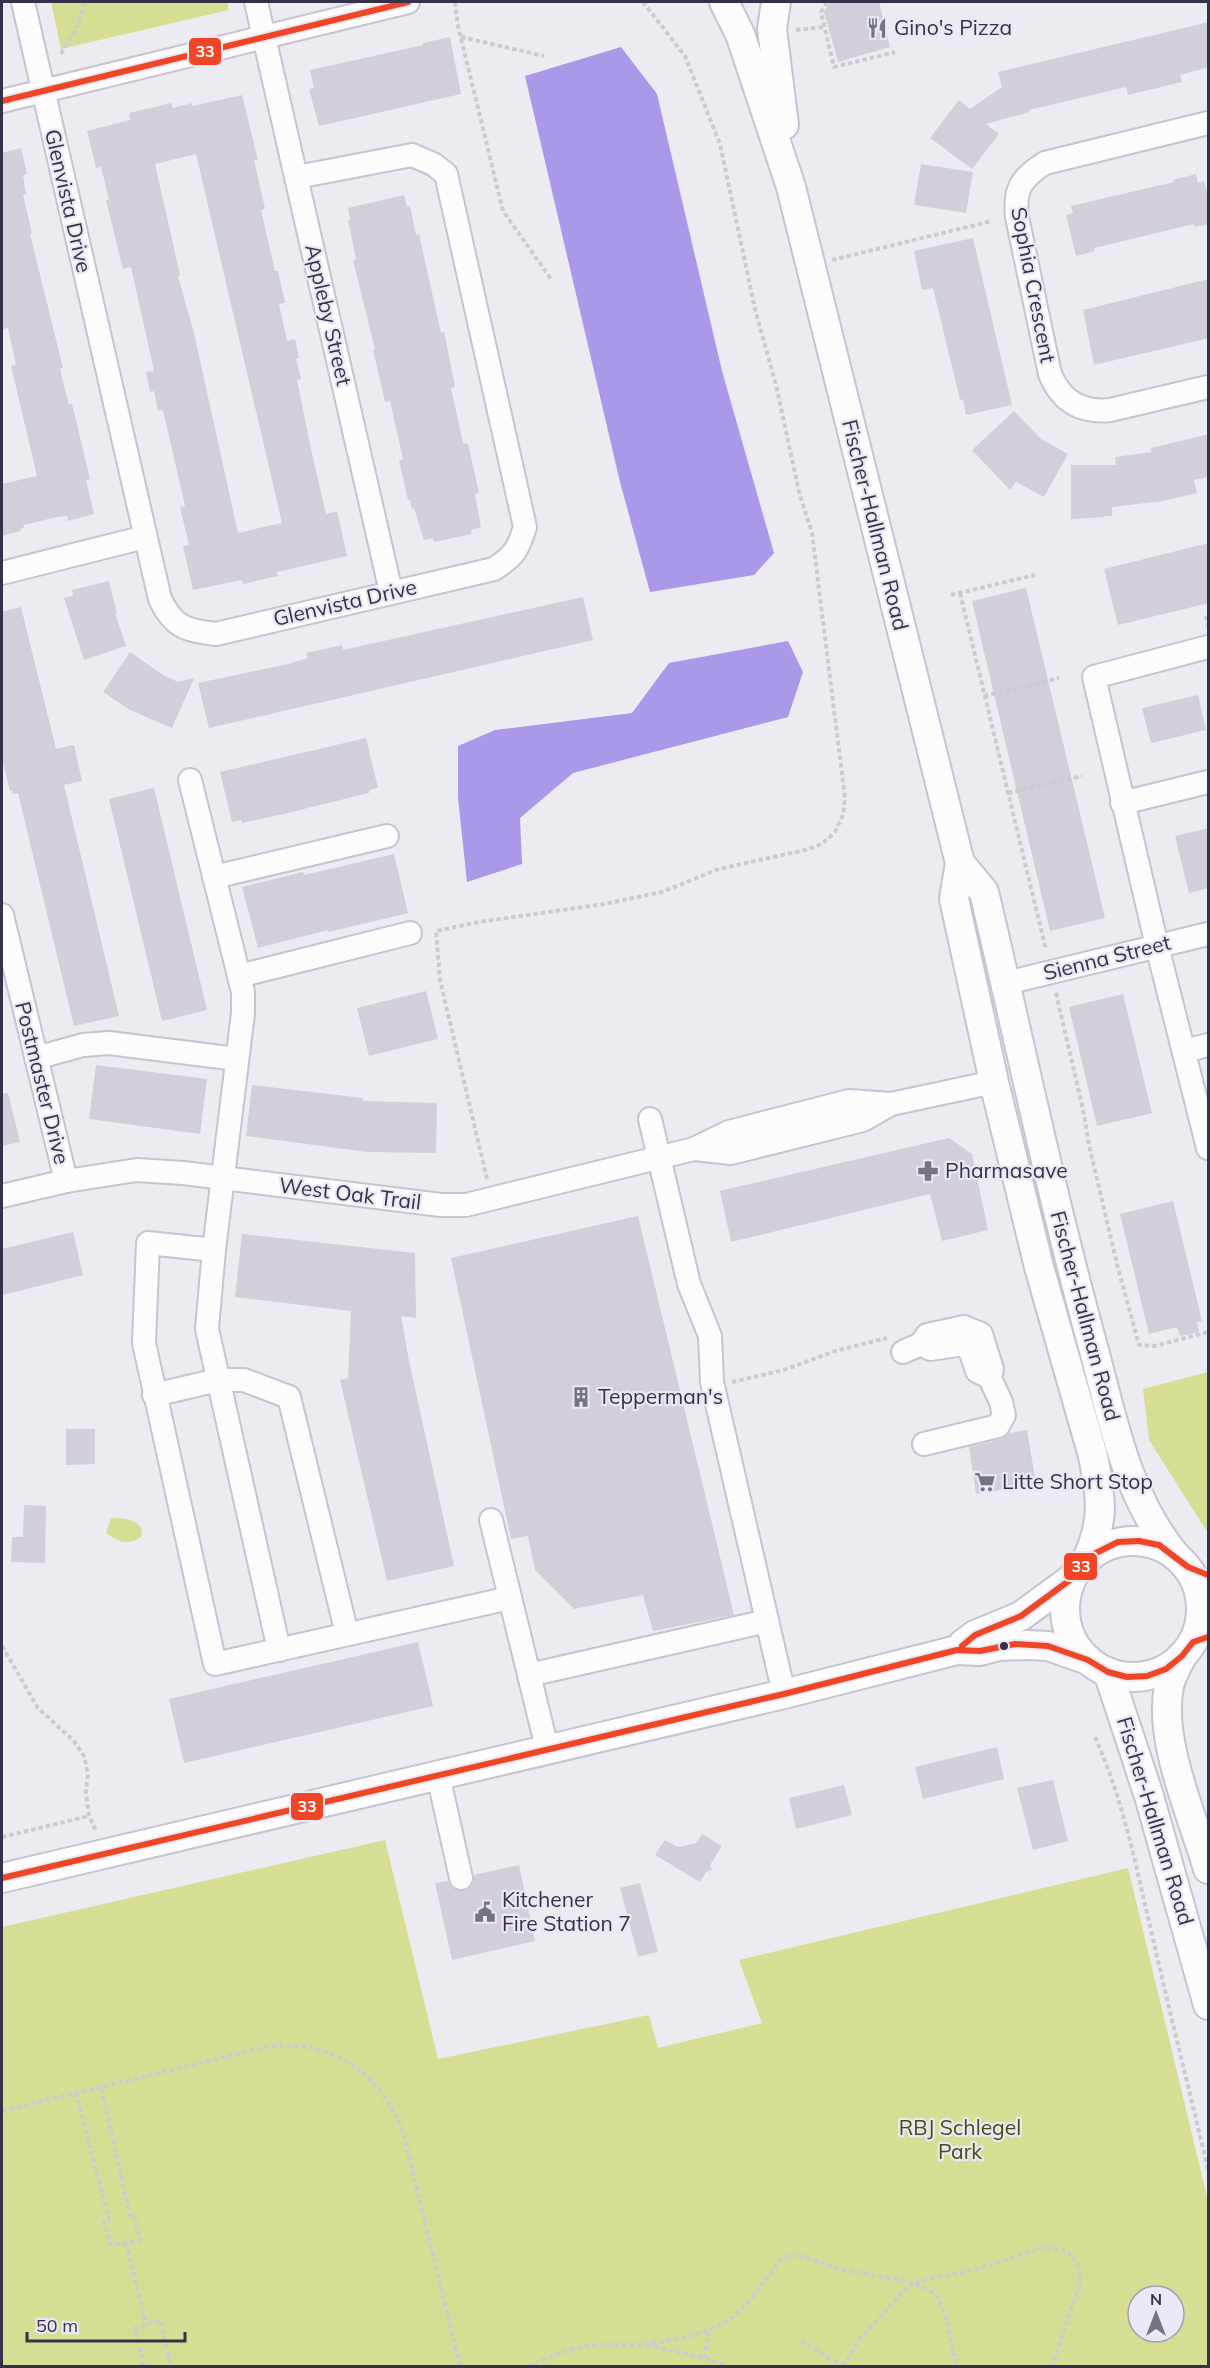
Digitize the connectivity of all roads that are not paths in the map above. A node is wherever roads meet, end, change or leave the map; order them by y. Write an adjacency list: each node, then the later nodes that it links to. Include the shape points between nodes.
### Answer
1 (23, 2): 7 (street, Glenvista Drive)
2 (256, 2): 6 (street, Appleby Street)
3 (408, 2): 6 (street)
4 (724, 2): 11 (main road, Fischer-Hallman Road, via 742,40)
5 (776, 2): 11 (main road, Fischer-Hallman Road, via 772,29)
6 (265, 38): 7 (street); 10 (street, Appleby Street)
7 (43, 91): 8 (street); 13 (street, Glenvista Drive)
8 (2, 101)
9 (1209, 123): 12 (street, Sophia Crescent, via 1045,163 1026,177 1015,201 1050,374 1061,394 1083,409 1097,411)
10 (297, 177): 15 (street, Appleby Street); 15 (street, Glenvista Drive, via 412,155 446,174 525,527 510,559 494,569)
11 (791, 187): 21 (main road, Fischer-Hallman Road)
12 (1209, 387)
13 (145, 537): 14 (street); 15 (street, Glenvista Drive, via 167,614 193,632 216,634)
14 (2, 573)
15 (391, 592)
16 (1209, 647): 19 (street, via 1094,677)
17 (190, 780): 22 (street)
18 (1209, 782): 19 (street)
19 (1122, 803): 26 (street)
20 (387, 836): 22 (street)
21 (960, 863): 28 (main road, Fischer-Hallman Road, via 984,892); 33 (main road, Fischer-Hallman Road, via 954,899)
22 (214, 877): 27 (street)
23 (2, 915): 31 (street, Postmaster Drive)
24 (410, 933): 27 (street)
25 (1209, 934): 26 (street, Sienna Street)
26 (1157, 946): 28 (street, Sienna Street); 30 (street)
27 (239, 976): 32 (street, via 243,1001)
28 (1006, 983): 35 (main road, Fischer-Hallman Road)
29 (1209, 1045): 30 (street)
30 (1184, 1051): 36 (street)
31 (36, 1058): 32 (street, via 109,1043); 39 (street, Postmaster Drive)
32 (237, 1059): 38 (street)
33 (994, 1082): 35 (main road, via 1011,1097 1018,1127); 37 (street, West Oak Trail, via 891,1104 863,1120 731,1153 694,1149); 47 (main road, Fischer-Hallman Road, via 1039,1268 1097,1477 1100,1521)
34 (650, 1119): 37 (street)
35 (1040, 1140): 48 (main road, Fischer-Hallman Road, via 1123,1455 1159,1536)
36 (1209, 1148)
37 (660, 1157): 38 (street, West Oak Trail, via 466,1206); 51 (street, via 689,1284 710,1336 713,1386)
38 (223, 1178): 39 (street, West Oak Trail, via 137,1170); 41 (street)
39 (66, 1181): 40 (street, West Oak Trail)
40 (2, 1196)
41 (214, 1250): 43 (street, via 207,1329); 44 (street, via 148,1243 144,1344)
42 (904, 1345): 45 (street, via 930,1349 964,1344 977,1371 990,1378 1004,1415 998,1426)
43 (218, 1380): 44 (street); 52 (street, via 244,1380 289,1397); 54 (street)
44 (154, 1395): 54 (street, via 215,1664)
45 (924, 1444)
46 (491, 1520): 50 (street)
47 (1088, 1557): 48 (main road, via 1118,1542 1139,1541 1159,1545); 49 (main road)
48 (1191, 1566): 53 (main road, via 1199,1591 1201,1617)
49 (1070, 1580): 55 (main road, via 1021,1616 975,1635); 56 (main road, via 1065,1618 1072,1641)
50 (510, 1598): 52 (street); 57 (street)
51 (767, 1620): 57 (street); 58 (street)
52 (347, 1634): 54 (street)
53 (1194, 1645): 56 (main road, via 1166,1668 1147,1676 1127,1677); 61 (main road, Fischer-Hallman Road, via 1169,1684 1166,1719 1169,1743)
54 (279, 1650)
55 (957, 1650): 56 (main road, via 980,1651 1016,1644 1048,1646); 58 (main road)
56 (1098, 1666): 64 (main road, Fischer-Hallman Road, via 1149,1796)
57 (529, 1675): 59 (street)
58 (784, 1694): 59 (main road)
59 (547, 1748): 60 (main road)
60 (438, 1775): 62 (main road); 63 (street)
61 (1209, 1869)
62 (2, 1878)
63 (461, 1878)
64 (1209, 2006)

